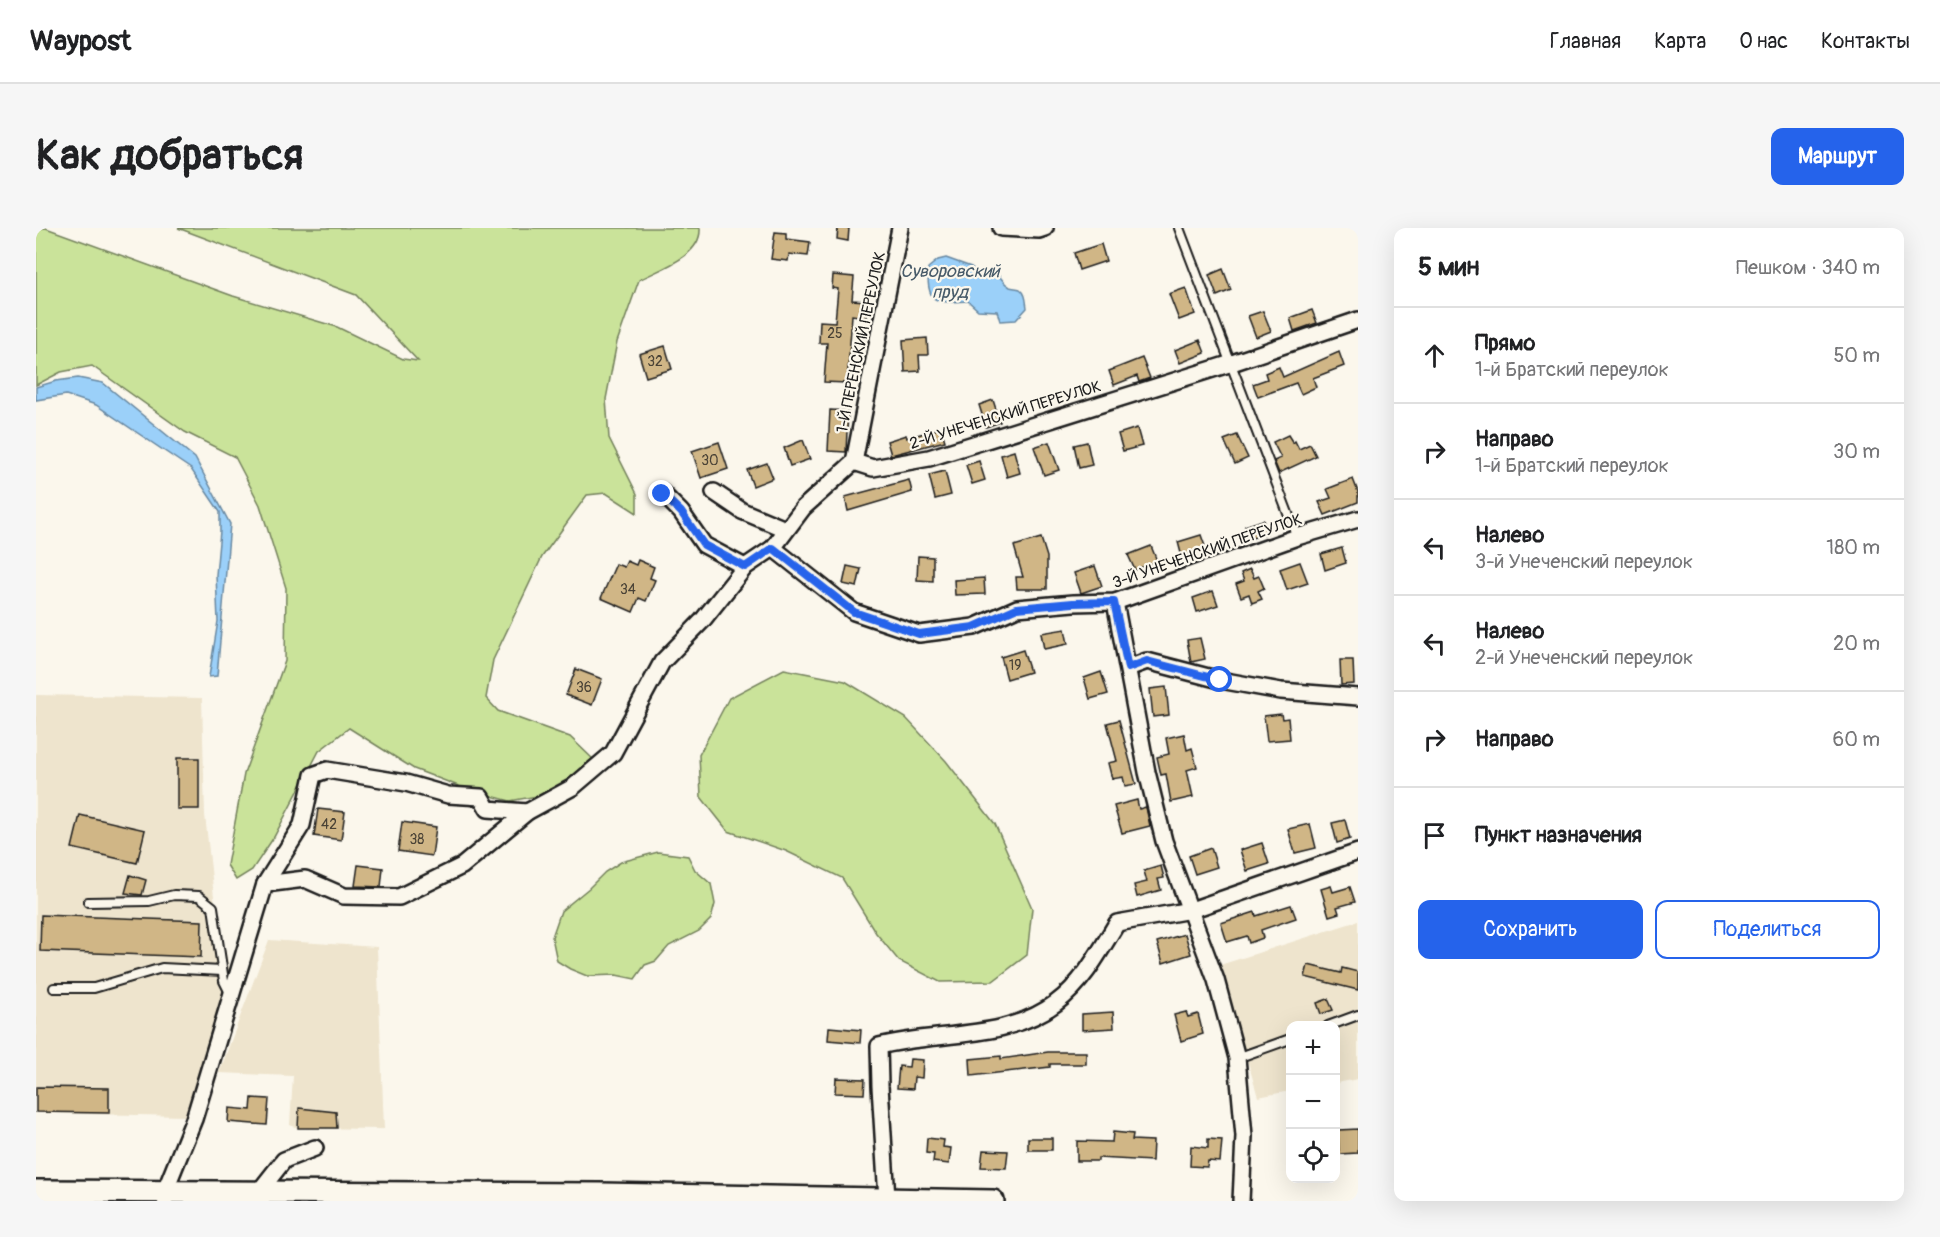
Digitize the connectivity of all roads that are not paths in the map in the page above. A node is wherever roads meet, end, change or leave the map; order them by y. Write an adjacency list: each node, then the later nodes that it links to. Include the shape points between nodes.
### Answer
1 (900, 228): 7 (street, 1-Й ПЕРЕНСКИЙ ПЕРЕУЛОК)
2 (1001, 228): 3 (street)
3 (1045, 228)
4 (1179, 228): 6 (lane)
5 (1358, 320): 6 (street, 2-Й УНЕЧЕНСКИЙ ПЕРЕУЛОК)
6 (1232, 363): 7 (street, 2-Й УНЕЧЕНСКИЙ ПЕРЕУЛОК, via 929,458 873,468); 12 (lane)
7 (854, 462): 11 (street, via 803,508)
8 (714, 492): 11 (street, via 742,511)
9 (662, 494): 14 (street, via 681,512 704,545)
10 (1358, 519): 12 (street, 3-Й УНЕЧЕНСКИЙ ПЕРЕУЛОК)
11 (785, 530): 13 (street)
12 (1297, 537): 15 (street, 3-Й УНЕЧЕНСКИЙ ПЕРЕУЛОК)
13 (773, 548): 14 (street); 15 (street, 3-Й УНЕЧЕНСКИЙ ПЕРЕУЛОК, via 854,612 919,634 974,627 1017,608)
14 (745, 567): 18 (street, via 663,662 613,753 573,787)
15 (1114, 602): 16 (street)
16 (1128, 668): 17 (street, via 1147,661 1281,692); 22 (street, via 1164,840)
17 (1358, 697)
18 (527, 812): 20 (street, via 462,866 399,897 344,896 305,879); 20 (street, via 488,809 481,797 448,795 406,783 327,770 313,775 302,825)
19 (1358, 852): 22 (street)
20 (265, 884): 25 (street)
21 (88, 902): 23 (lane, via 199,896 213,907)
22 (1191, 910): 29 (street, via 1216,980); 35 (street, via 1117,923 1084,974 1057,1002 1037,1015 1002,1028 879,1046)
23 (222, 970): 24 (lane, via 162,968 94,988); 25 (lane)
24 (54, 988)
25 (232, 996): 33 (street, via 194,1119)
26 (1358, 1015): 27 (lane)
27 (1340, 1022)
28 (1286, 1040): 29 (lane)
29 (1237, 1058): 38 (street, via 1244,1136)
30 (315, 1148): 32 (street, via 284,1160)
31 (36, 1191): 33 (main road)
32 (258, 1193): 33 (main road); 34 (main road)
33 (165, 1196)
34 (600, 1198): 36 (main road)
35 (887, 1199): 36 (main road); 37 (main road)
36 (858, 1200)
37 (993, 1201)
38 (1241, 1201)

